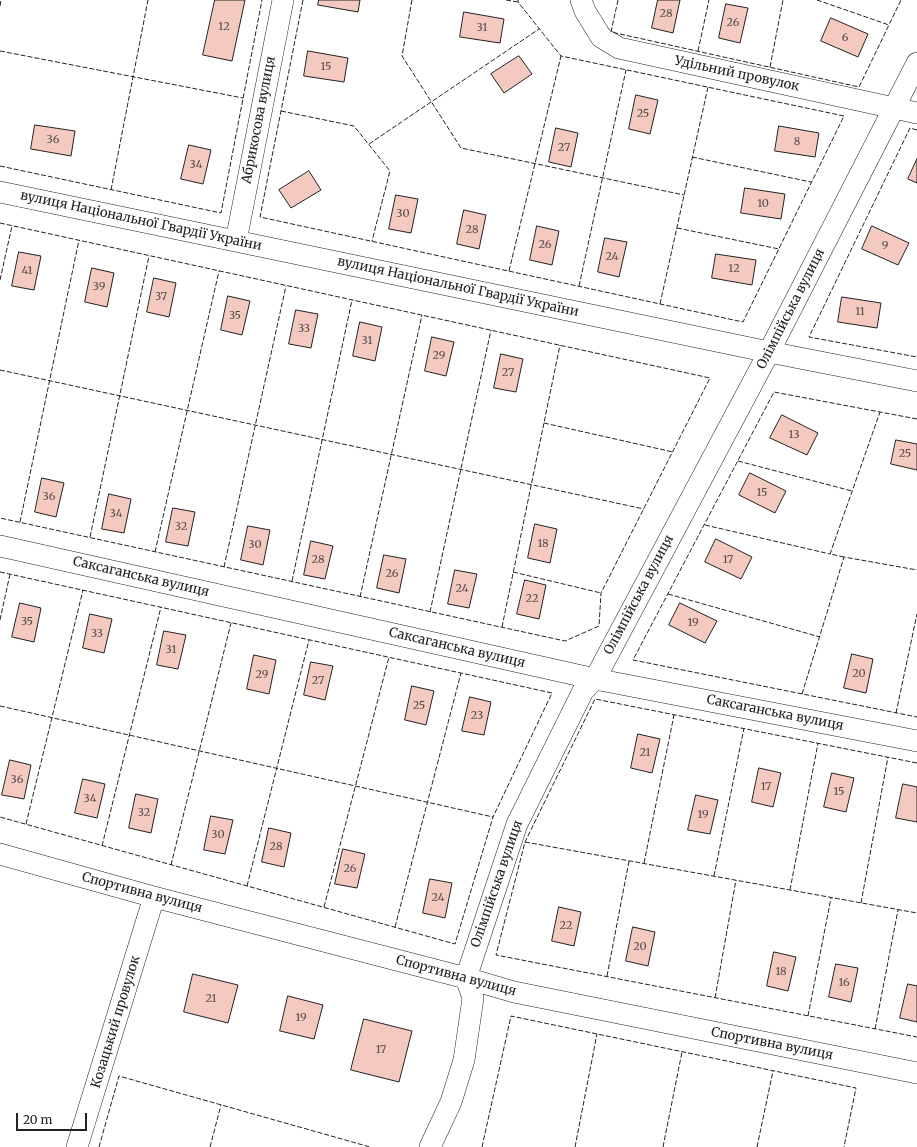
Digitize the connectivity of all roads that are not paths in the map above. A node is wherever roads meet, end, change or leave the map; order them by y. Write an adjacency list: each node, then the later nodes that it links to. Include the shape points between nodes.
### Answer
1 (283, 0): 7 (street, Абрикосова вулиця)
2 (581, 0): 4 (street, Удільний провулок, via 601,37 619,48)
3 (917, 63): 4 (street, Олімпійська вулиця)
4 (894, 108): 5 (street, Удільний провулок); 8 (street, Олімпійська вулиця)
5 (917, 113)
6 (0, 192): 7 (street, вулиця Національної Гвардії України)
7 (236, 241): 8 (street, вулиця Національної Гвардії України)
8 (769, 352): 9 (street, вулиця Національної Гвардії України); 11 (street, Олімпійська вулиця)
9 (917, 381)
10 (0, 546): 11 (street, Саксаганська вулиця)
11 (595, 679): 12 (street, Саксаганська вулиця); 15 (street, Олімпійська вулиця, via 583,691 517,824)
12 (917, 741)
13 (0, 854): 14 (street, Спортивна вулиця)
14 (154, 897): 15 (street, Спортивна вулиця); 17 (street, Козацький провулок)
15 (466, 978): 16 (street, Спортивна вулиця, via 514,992); 18 (street, via 473,998 464,1060 451,1102)
16 (917, 1073)
17 (77, 1147)
18 (430, 1147)

